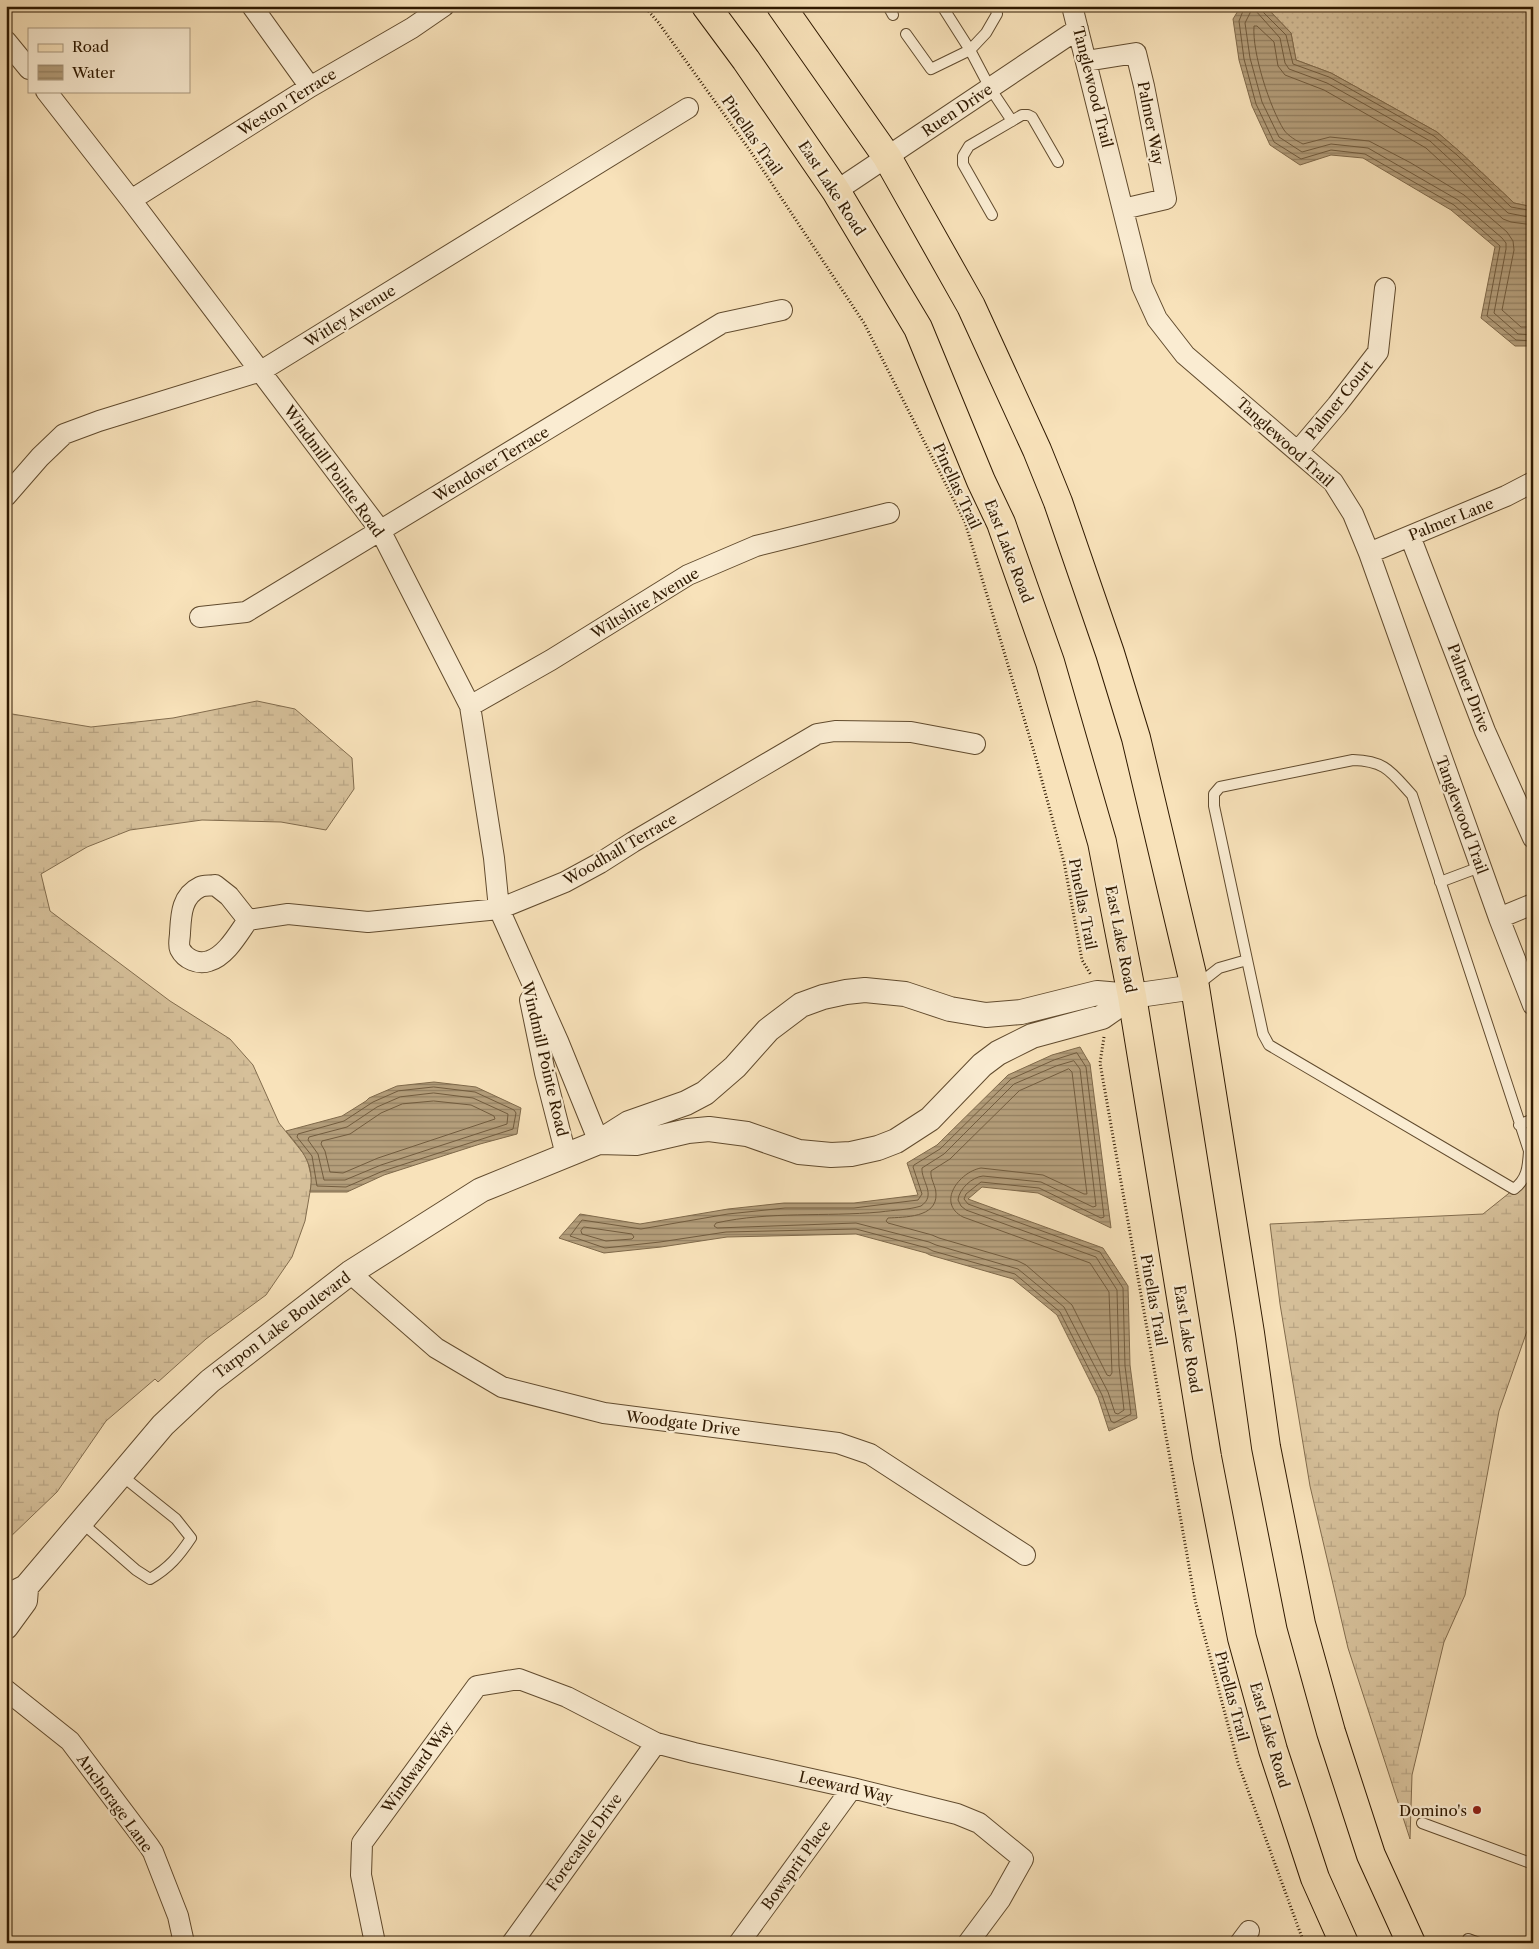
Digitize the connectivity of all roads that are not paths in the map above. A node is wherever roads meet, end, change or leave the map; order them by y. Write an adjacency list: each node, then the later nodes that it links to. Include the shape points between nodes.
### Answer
1 (252, 6): 14 (street)
2 (444, 6): 14 (street, Weston Terrace)
3 (706, 6): 21 (main road, East Lake Road)
4 (781, 6): 19 (main road)
5 (942, 6): 11 (lane)
6 (994, 6): 11 (lane, via 997,14 986,33)
7 (1072, 6): 8 (street, Tanglewood Trail)
8 (1078, 29): 12 (street, Tanglewood Trail); 15 (street, Ruen Drive)
9 (906, 34): 11 (lane, via 931,69)
10 (6, 41): 13 (street)
11 (970, 50): 15 (lane)
12 (1086, 61): 23 (street, Tanglewood Trail); 23 (street, Palmer Way, via 1136,53 1166,199)
13 (28, 68)
14 (310, 86): 22 (street, Weston Terrace)
15 (990, 88): 18 (lane); 19 (street, Ruen Drive)
16 (47, 92): 22 (street, Windmill Pointe Road)
17 (688, 108): 27 (street, Witley Avenue)
18 (1012, 121): 20 (lane, via 1022,115 1032,117); 24 (lane, via 969,146 963,156 963,164)
19 (887, 157): 21 (street, Ruen Drive); 47 (main road, via 971,306 1058,502 1136,738)
20 (1058, 162)
21 (836, 191): 48 (main road, East Lake Road, via 918,328 1024,584 1075,743 1102,842)
22 (131, 200): 27 (street, Windmill Pointe Road)
23 (1123, 209): 28 (street, Tanglewood Trail, via 1142,286 1157,319 1185,355)
24 (992, 215)
25 (1385, 288): 28 (street, Palmer Court, via 1378,352)
26 (782, 310): 32 (street, Wendover Terrace, via 722,322)
27 (261, 371): 30 (street, Witley Avenue, via 64,434); 32 (street, Windmill Pointe Road)
28 (1298, 451): 34 (street, Tanglewood Trail, via 1333,482 1353,514)
29 (1533, 482): 33 (street, Palmer Lane)
30 (6, 496)
31 (889, 513): 36 (street, Wiltshire Avenue, via 756,546 688,575)
32 (380, 530): 35 (street, Wendover Terrace, via 246,612); 36 (street, Windmill Pointe Road)
33 (1410, 536): 34 (street, Palmer Lane); 38 (street, Palmer Drive, via 1485,731)
34 (1369, 553): 39 (street, Tanglewood Trail)
35 (200, 617)
36 (470, 706): 42 (street, Windmill Pointe Road)
37 (975, 744): 42 (street, Woodhall Terrace, via 911,732 834,731 817,734 600,863 564,882)
38 (1533, 838)
39 (1480, 867): 40 (lane); 43 (street, Tanglewood Trail)
40 (1440, 882): 45 (lane, via 1412,795 1381,765 1353,760 1220,787 1214,794 1214,806); 51 (lane)
41 (1533, 904): 43 (street)
42 (499, 908): 44 (street, Woodhall Terrace, via 368,922 288,914); 46 (street, Windmill Pointe Road)
43 (1499, 918): 49 (street, Tanglewood Trail)
44 (248, 920)
45 (1247, 960): 47 (lane, via 1219,968); 51 (lane, via 1262,1034 1269,1045 1514,1189 1528,1171 1529,1152)
46 (523, 963): 52 (street, Windmill Pointe Road); 53 (street, Windmill Pointe Road, via 545,1073)
47 (1195, 987): 48 (street); 74 (main road, via 1266,1447 1301,1624 1331,1732 1371,1855)
48 (1132, 996): 52 (street, Tarpon Lake Boulevard, via 1102,1017 1014,1044 982,1065 930,1119 912,1133 878,1148 851,1154 806,1153 747,1134 709,1129 636,1143); 52 (street, Tarpon Lake Boulevard, via 1097,993 1021,1012 986,1016 884,991 865,990 823,997 801,1005 768,1030 735,1067 705,1093 629,1123); 73 (main road, East Lake Road, via 1207,1458 1242,1638 1273,1750 1315,1878)
49 (1533, 1006)
50 (1533, 1119): 51 (lane)
51 (1519, 1125)
52 (599, 1142): 53 (street, Tarpon Lake Boulevard)
53 (566, 1155): 54 (street, Tarpon Lake Boulevard, via 481,1190)
54 (350, 1273): 55 (street, Tarpon Lake Boulevard, via 210,1381 162,1425); 57 (street, Woodgate Drive, via 436,1348 502,1387 604,1413 838,1443 870,1454)
55 (121, 1474): 56 (street, Tarpon Lake Boulevard); 56 (lane, via 176,1519 191,1538 183,1550 165,1571 150,1579)
56 (81, 1522): 58 (street, Tarpon Lake Boulevard)
57 (1025, 1555)
58 (26, 1587): 59 (street, Tarpon Lake Boulevard, via 12,1594); 60 (street, Tarpon Lake Boulevard, via 25,1601)
59 (6, 1602)
60 (6, 1627)
61 (6, 1690): 68 (street, Anchorage Lane, via 70,1741 149,1846 178,1916)
62 (567, 1697): 63 (street, Leeward Way); 69 (street, Windward Way, via 519,1679 477,1686 362,1843 361,1875)
63 (656, 1742): 64 (street, Leeward Way); 70 (street, Forecastle Drive)
64 (852, 1788): 71 (street, Bowsprit Place); 72 (street, Leeward Way, via 979,1822 1023,1859 1000,1900)
65 (1422, 1823): 66 (lane)
66 (1533, 1864)
67 (1468, 1939): 75 (lane)
68 (184, 1943)
69 (375, 1943)
70 (512, 1943)
71 (739, 1943)
72 (968, 1943)
73 (1344, 1943)
74 (1411, 1943)
75 (1479, 1943)

